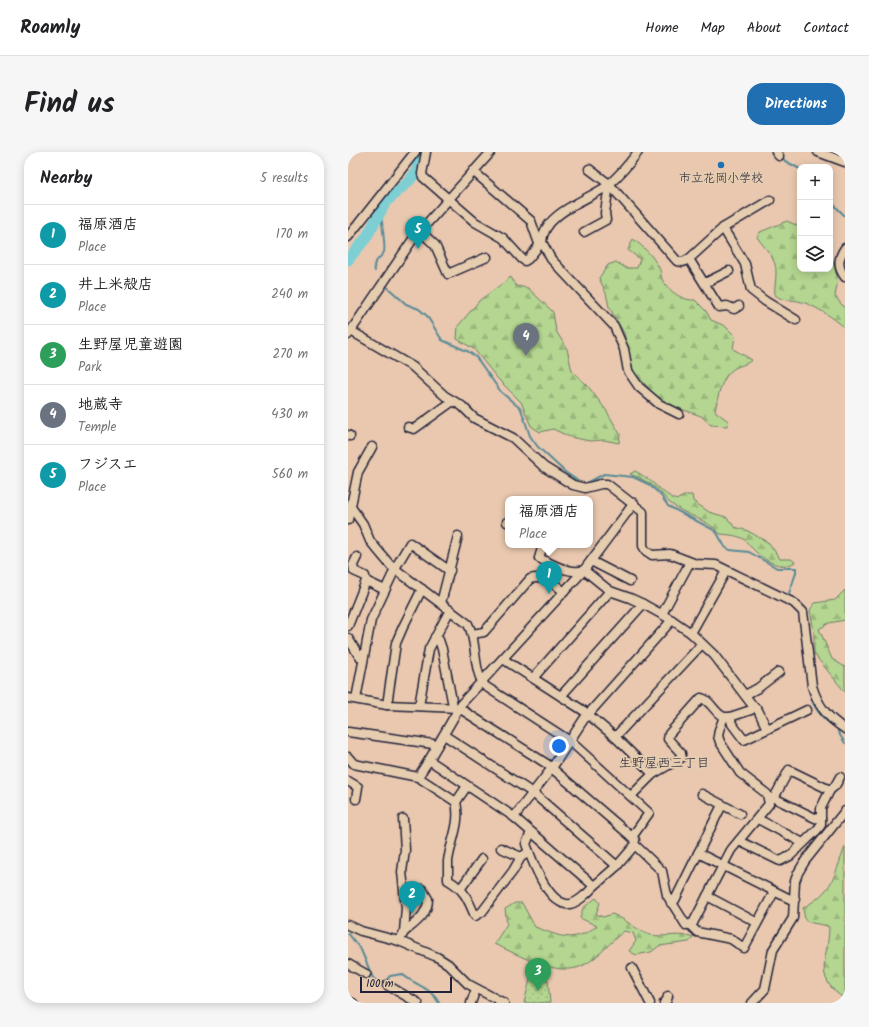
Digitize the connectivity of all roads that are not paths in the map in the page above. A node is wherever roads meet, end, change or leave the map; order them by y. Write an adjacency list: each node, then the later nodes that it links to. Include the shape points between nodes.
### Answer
1 (426, 152): 10 (street, via 422,174)
2 (490, 152): 8 (street)
3 (638, 152): 9 (street, via 630,164)
4 (818, 152): 6 (street)
5 (414, 153): 15 (street)
6 (845, 162)
7 (589, 169): 9 (street)
8 (473, 172): 10 (street); 16 (street, via 531,221 538,241)
9 (609, 184): 14 (street, via 604,213 606,220); 16 (street, via 556,218 547,227); 19 (street, via 677,261)
10 (447, 199): 13 (street); 16 (street, via 475,222 503,238 524,261)
11 (770, 200): 12 (street)
12 (723, 228): 19 (street); 24 (street, via 745,264 752,290)
13 (420, 231): 18 (street, via 435,245 448,274); 25 (street)
14 (584, 232)
15 (348, 237)
16 (541, 242): 27 (street, via 552,259 614,326 624,349 628,371 639,386 658,404)
17 (845, 248): 21 (street, via 838,260)
18 (487, 257)
19 (689, 259): 22 (street)
20 (728, 270): 22 (street)
21 (845, 277)
22 (705, 283): 23 (street, via 719,307 726,306 734,310)
23 (739, 306)
24 (796, 320)
25 (349, 333): 26 (street, via 413,367)
26 (453, 402): 28 (street, via 414,429); 30 (street, via 485,424 513,438 544,467 573,485 585,488 607,484)
27 (679, 414)
28 (408, 426)
29 (372, 447): 31 (street, via 358,472)
30 (634, 503): 36 (street); 37 (street, via 643,512 643,542 646,551 652,554 676,555)
31 (351, 507): 32 (street); 38 (street, via 363,524 370,541)
32 (348, 520)
33 (458, 536): 40 (street)
34 (542, 548): 39 (street, via 539,558 578,572)
35 (357, 557): 42 (street, via 353,565 354,571 365,576)
36 (592, 561): 39 (street); 43 (street)
37 (690, 562): 41 (street, via 716,565); 51 (street)
38 (395, 570): 40 (street, via 410,543); 44 (street); 45 (street)
39 (584, 570): 46 (street); 47 (street)
40 (450, 571): 48 (street)
41 (726, 571): 54 (street); 75 (street, via 800,607 815,696 827,716)
42 (366, 581): 45 (street); 53 (street)
43 (630, 582)
44 (422, 589): 48 (street); 67 (street, via 396,643)
45 (385, 590): 59 (street, via 370,620)
46 (610, 591): 49 (street); 62 (street)
47 (564, 592): 55 (street, via 554,582 535,577 530,579 484,632); 60 (street)
48 (441, 603): 50 (street)
49 (643, 604): 51 (street); 65 (street)
50 (450, 610): 55 (street, via 468,624); 56 (street)
51 (662, 614): 52 (street)
52 (672, 620): 54 (street); 72 (street)
53 (348, 626)
54 (691, 633): 58 (street)
55 (472, 634): 63 (street)
56 (435, 637): 68 (street, via 429,649); 70 (street, via 442,649)
57 (348, 638): 59 (street)
58 (702, 644): 64 (street, via 714,655); 78 (street)
59 (363, 658): 66 (street)
60 (504, 659): 62 (street); 63 (street)
61 (779, 672): 64 (street)
62 (533, 678): 65 (street)
63 (482, 682): 70 (street); 79 (street)
64 (745, 695): 69 (street)
65 (561, 696): 72 (street)
66 (352, 698): 67 (street)
67 (387, 705): 68 (street)
68 (419, 706): 70 (street)
69 (753, 706): 73 (street, via 751,710); 74 (street, via 758,710)
70 (456, 707): 77 (street); 83 (street)
71 (807, 710): 74 (street)
72 (588, 714): 78 (street); 79 (street)
73 (727, 717): 74 (street, via 744,740); 84 (street, via 716,712 706,699 701,698 669,734 668,739 681,753 681,758); 93 (street, via 719,730 720,742 746,780)
74 (767, 729)
75 (845, 729)
76 (348, 732): 80 (street)
77 (444, 735): 80 (street); 90 (street)
78 (616, 737): 84 (street)
79 (570, 741): 83 (street); 92 (street)
80 (437, 746): 82 (street)
81 (348, 757): 85 (street, via 354,764)
82 (429, 760): 85 (street); 88 (street)
83 (552, 768): 90 (street); 104 (street)
84 (653, 774): 92 (street)
85 (418, 777): 95 (street)
86 (840, 778): 89 (street)
87 (348, 781): 94 (street, via 358,787)
88 (467, 786): 95 (street); 99 (street)
89 (830, 790): 93 (street, via 789,770); 102 (street, via 821,808)
90 (533, 793): 99 (street); 114 (street)
91 (702, 794): 96 (street)
92 (631, 796): 104 (street, via 649,813)
93 (772, 798): 100 (street); 102 (street)
94 (356, 799)
95 (456, 802): 116 (street, via 458,818 448,861 448,880)
96 (722, 805): 98 (street); 110 (street)
97 (845, 811): 120 (street, via 805,861 795,882)
98 (740, 814)
99 (514, 818): 103 (street)
100 (758, 818): 105 (street); 106 (street)
101 (403, 819): 125 (street, via 405,850 402,872 406,898)
102 (821, 819): 106 (street, via 817,830)
103 (531, 832): 109 (street, via 526,844); 115 (street)
104 (632, 837): 107 (street)
105 (739, 840): 106 (street, via 780,861); 113 (street)
106 (803, 844)
107 (635, 845): 114 (street); 121 (street, via 662,871 667,895)
108 (501, 848): 111 (street)
109 (529, 852): 111 (street); 115 (street, via 551,894 566,904 572,904)
110 (698, 853): 113 (street); 121 (street)
111 (521, 857): 116 (street, via 482,912 475,916)
112 (482, 859): 116 (street)
113 (722, 865): 118 (street); 119 (street)
114 (617, 866): 115 (street)
115 (594, 886)
116 (461, 888)
117 (422, 889): 125 (street, via 428,899 424,913 421,919)
118 (774, 892): 120 (street); 122 (street)
119 (707, 896): 122 (street); 124 (street, via 694,923)
120 (795, 899): 138 (street, via 793,918 773,950 765,989)
121 (672, 903): 124 (street, via 686,925)
122 (756, 922): 124 (street, via 744,948 731,939 697,932)
123 (348, 925): 126 (street, via 361,931)
124 (690, 925)
125 (404, 932): 126 (street)
126 (399, 940): 131 (street, via 448,964)
127 (348, 964): 129 (street)
128 (632, 968): 137 (street)
129 (366, 974)
130 (387, 985): 134 (street)
131 (476, 989): 135 (street); 136 (street)
132 (348, 1001): 133 (street)
133 (353, 1003)
134 (418, 1003)
135 (471, 1003)
136 (504, 1003)
137 (650, 1003)
138 (752, 1003)

